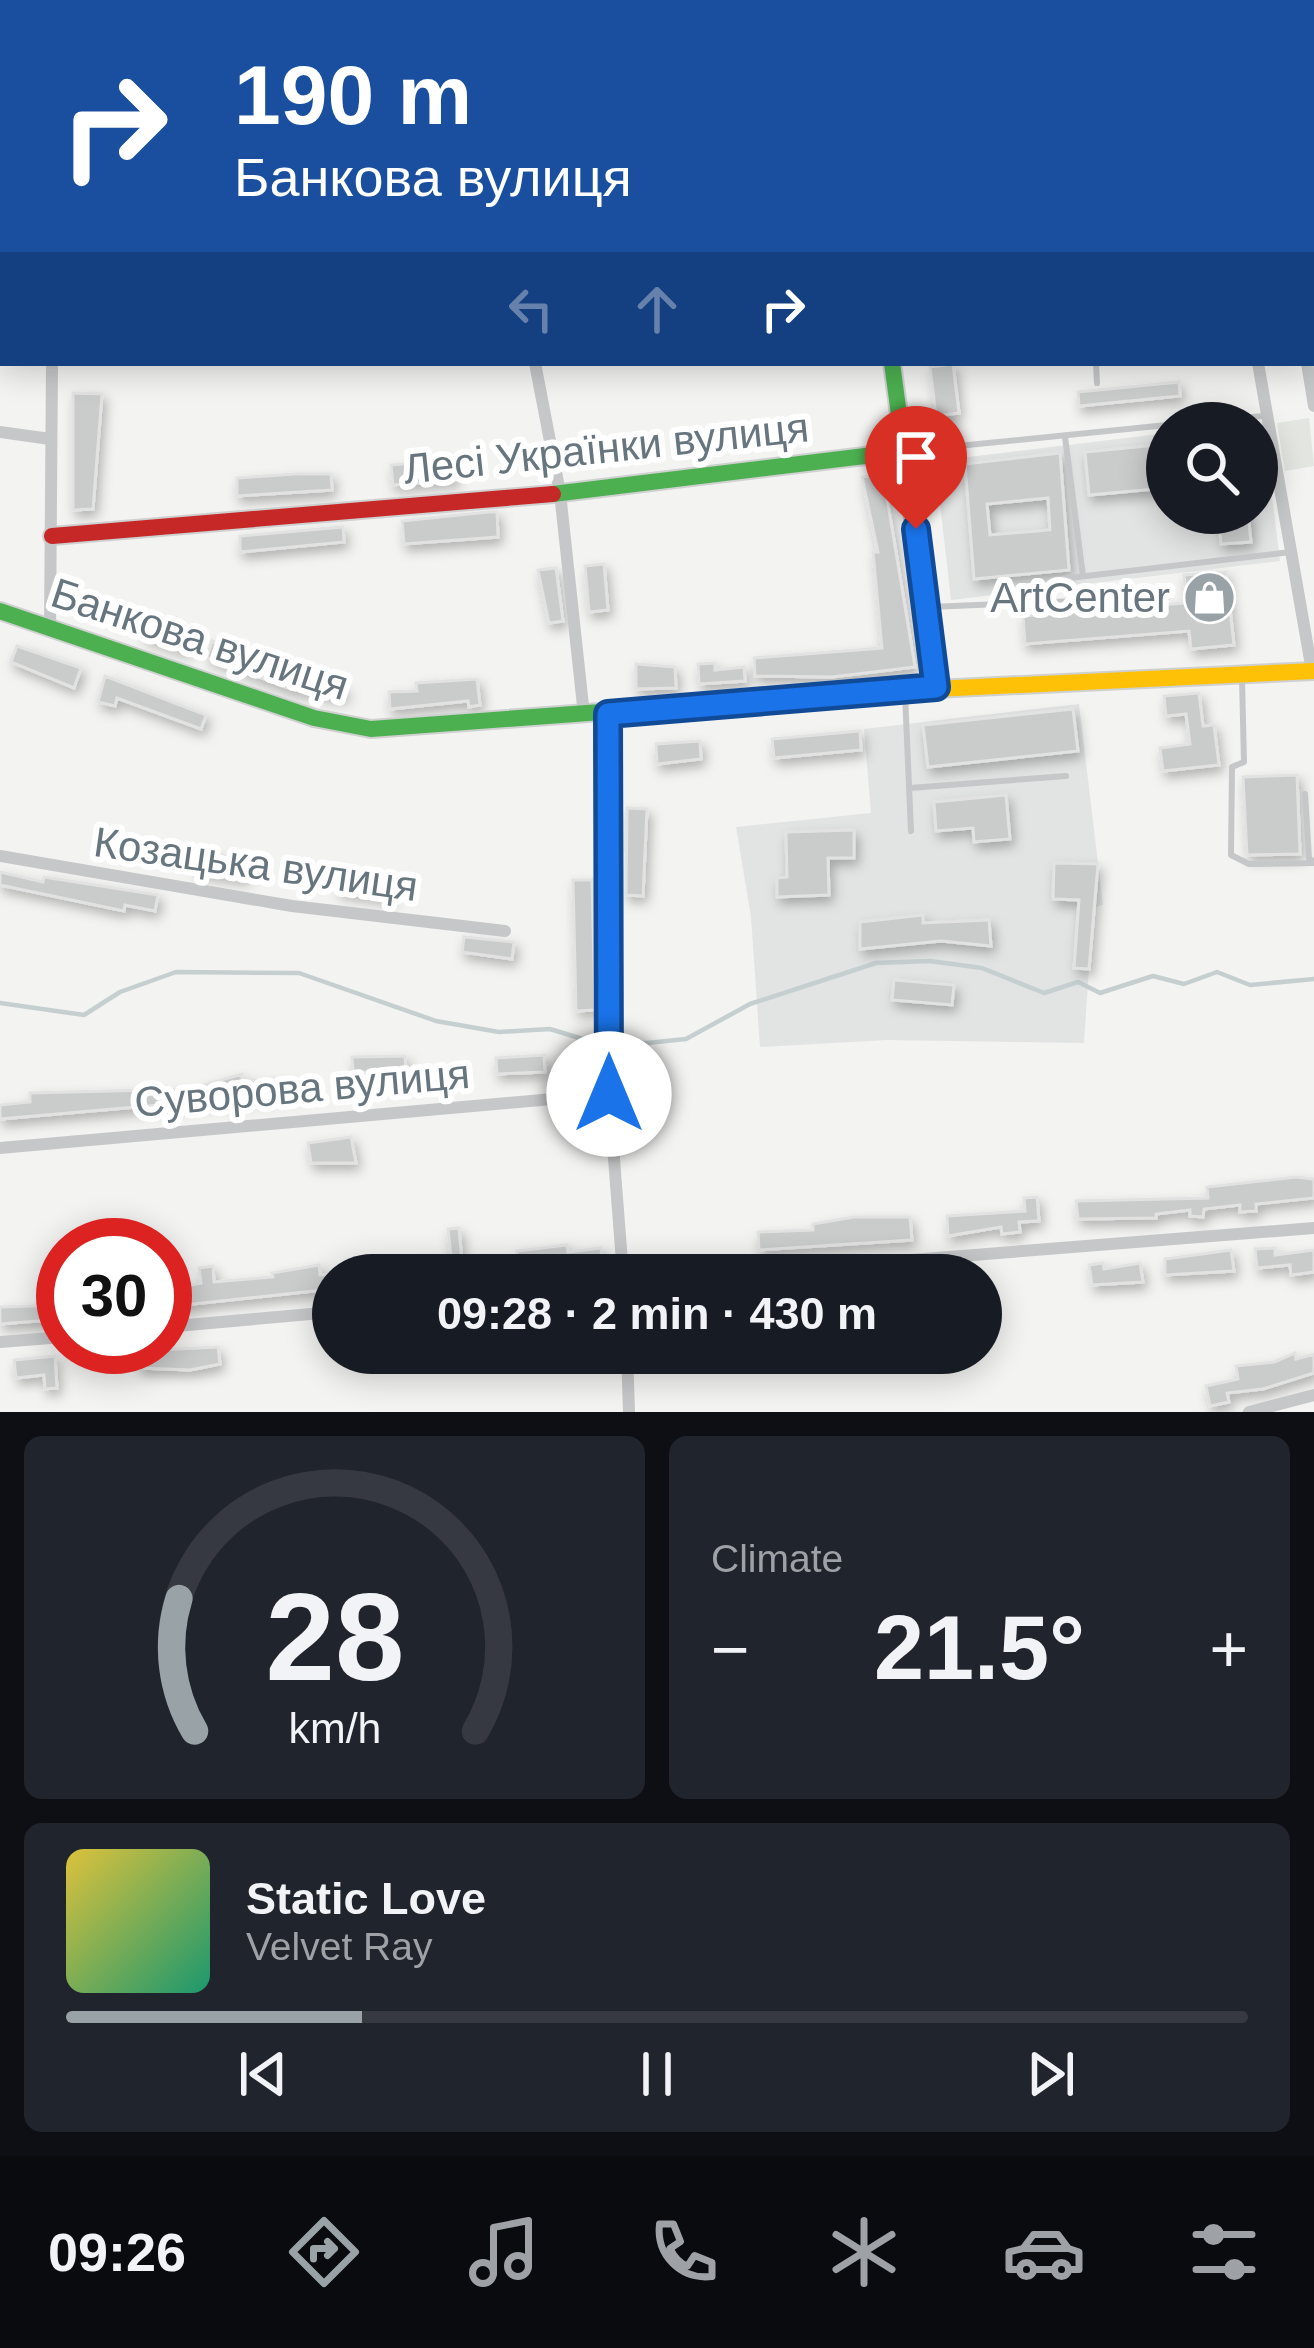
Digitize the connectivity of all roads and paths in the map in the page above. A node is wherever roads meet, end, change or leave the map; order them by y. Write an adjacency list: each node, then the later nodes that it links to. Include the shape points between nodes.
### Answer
1 (52, 366): 13 (street)
2 (536, 366): 16 (street)
3 (892, 366): 14 (street)
4 (1096, 366): 7 (lane)
5 (1259, 366): 8 (street)
6 (1307, 366): 9 (street)
7 (1097, 383)
8 (1265, 402)
9 (1314, 406)
10 (1146, 427): 12 (lane, Лесі Українки вулиця)
11 (0, 432): 13 (street)
12 (1064, 435): 14 (lane, Лесі Українки вулиця); 19 (lane)
13 (50, 439): 17 (street)
14 (906, 452): 16 (street, Лесі Українки вулиця); 22 (street)
15 (1278, 478): 18 (street)
16 (560, 493): 17 (street, Лесі Українки вулиця); 30 (street)
17 (52, 536): 24 (street)
18 (1291, 552): 19 (lane); 25 (street)
19 (1083, 576): 20 (lane)
20 (1052, 580)
21 (1168, 597): 22 (lane)
22 (926, 607): 27 (street)
23 (0, 611): 24 (street, Банкова вулиця)
24 (50, 630): 30 (street, Банкова вулиця, via 340,724)
25 (1313, 671): 26 (street, Банкова вулиця)
26 (1241, 674): 27 (street, Банкова вулиця); 36 (lane, via 1244,762 1232,767 1232,855 1249,864)
27 (936, 687): 28 (street, Банкова вулиця)
28 (904, 690): 29 (street, Банкова вулиця); 32 (lane)
29 (608, 714): 30 (street, Банкова вулиця); 38 (street)
30 (584, 716)
31 (1066, 776): 32 (lane)
32 (910, 788): 34 (lane)
33 (1305, 794): 36 (lane)
34 (911, 831)
35 (0, 856): 37 (street, Козацька вулиця, via 292,906)
36 (1314, 862)
37 (505, 931)
38 (609, 1094): 39 (street, Суворова вулиця); 41 (street)
39 (0, 1148)
40 (1314, 1228): 42 (street)
41 (621, 1254)
42 (985, 1254)
43 (312, 1314): 44 (street)
44 (192, 1325)
45 (36, 1339): 46 (street)
46 (0, 1342)
47 (628, 1374): 49 (street)
48 (1314, 1395): 50 (street)
49 (629, 1412)
50 (1249, 1412)

